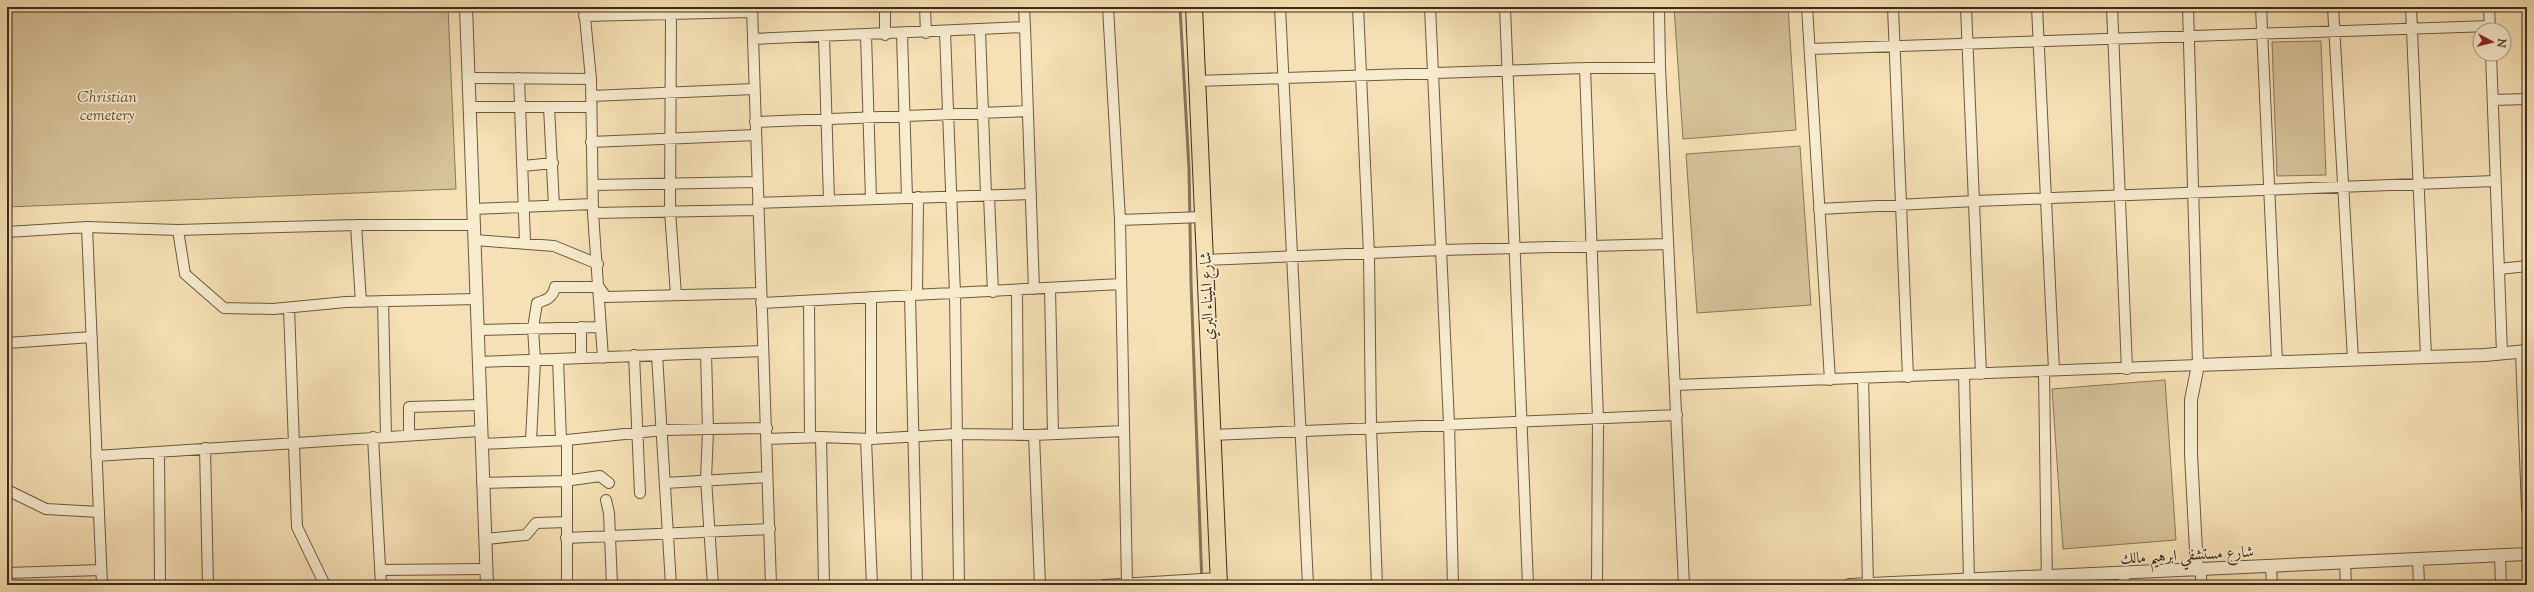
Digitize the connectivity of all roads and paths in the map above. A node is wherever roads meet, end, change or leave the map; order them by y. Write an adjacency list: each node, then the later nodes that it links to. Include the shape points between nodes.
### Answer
1 (466, 7): 51 (street)
2 (885, 7): 36 (street)
3 (925, 7): 32 (street)
4 (1024, 7): 26 (street)
5 (1108, 7): 103 (street)
6 (1194, 7): 55 (highway, شارع الميناء البري)
7 (1280, 7): 54 (street)
8 (1358, 7): 50 (street)
9 (1430, 7): 49 (street)
10 (1505, 7): 48 (street)
11 (1659, 7): 47 (street)
12 (1807, 7): 44 (street)
13 (1893, 7): 43 (street)
14 (1966, 7): 42 (street)
15 (2036, 7): 41 (street)
16 (2112, 7): 39 (street)
17 (2188, 7): 37 (street)
18 (2261, 7): 34 (street)
19 (2333, 7): 29 (street)
20 (2411, 7): 27 (street)
21 (2489, 7): 25 (street)
22 (752, 10): 24 (street); 40 (street)
23 (584, 11): 24 (street); 53 (street)
24 (671, 14): 57 (street)
25 (2490, 22)
26 (1025, 28): 30 (street); 64 (street)
27 (2412, 28): 28 (street); 29 (street); 80 (street)
28 (2472, 28)
29 (2333, 30): 34 (street); 81 (street)
30 (980, 31): 31 (street); 65 (street)
31 (944, 32): 32 (street); 66 (street)
32 (926, 33): 33 (street)
33 (902, 34): 36 (street); 67 (street)
34 (2261, 34): 37 (street); 82 (street)
35 (866, 35): 36 (street); 38 (street); 68 (street)
36 (885, 35)
37 (2189, 36): 39 (street); 84 (street)
38 (824, 38): 40 (street); 69 (street)
39 (2113, 38): 41 (street); 87 (street)
40 (753, 39): 56 (street)
41 (2038, 41): 42 (street); 91 (street)
42 (1969, 44): 43 (street); 93 (street)
43 (1895, 46): 44 (street); 96 (street)
44 (1810, 49): 100 (street)
45 (2491, 62): 59 (street)
46 (1585, 68): 47 (street); 48 (street); 112 (street)
47 (1660, 68): 111 (street)
48 (1508, 71): 49 (street); 113 (street)
49 (1433, 74): 50 (street); 114 (street)
50 (1360, 75): 54 (street); 115 (street)
51 (468, 78): 52 (street); 61 (street)
52 (519, 78): 53 (street); 62 (street)
53 (591, 79): 60 (street)
54 (1285, 79): 55 (street); 116 (street)
55 (1197, 81): 102 (highway, شارع الميناء البري)
56 (754, 89): 57 (street); 70 (street)
57 (670, 92): 60 (street); 72 (street)
58 (2527, 99): 59 (street)
59 (2493, 100): 76 (street)
60 (591, 102): 63 (street); 73 (street)
61 (470, 107): 62 (street); 99 (street)
62 (519, 107): 63 (street); 75 (street)
63 (549, 107): 74 (street)
64 (1028, 111): 65 (street); 83 (street)
65 (983, 113): 66 (street); 85 (street)
66 (948, 115): 67 (street); 86 (street)
67 (905, 117): 68 (street); 89 (street)
68 (869, 119): 69 (street); 90 (street)
69 (826, 120): 70 (street); 92 (street)
70 (755, 122): 71 (street)
71 (756, 135): 72 (street); 77 (street)
72 (669, 138): 73 (street); 78 (street)
73 (591, 142): 79 (street)
74 (553, 163): 75 (street); 95 (street)
75 (523, 166): 94 (street)
76 (2495, 181): 80 (street); 120 (street)
77 (758, 182): 78 (street); 97 (street)
78 (669, 184): 79 (street); 101 (street)
79 (593, 185): 98 (street)
80 (2420, 185): 81 (street); 149 (street)
81 (2344, 189): 82 (street); 153 (street)
82 (2269, 192): 84 (street); 156 (street)
83 (1031, 194): 85 (street); 124 (street)
84 (2194, 194): 87 (street); 157 (street)
85 (988, 195): 86 (street); 126 (street)
86 (951, 196): 88 (street); 127 (street)
87 (2120, 196): 91 (street); 158 (street)
88 (918, 197): 89 (street); 129 (street)
89 (907, 198): 90 (street)
90 (871, 199): 92 (street)
91 (2046, 199): 93 (street); 159 (street)
92 (829, 201): 97 (street)
93 (1975, 201): 96 (street); 160 (street)
94 (524, 206): 95 (street); 99 (street); 110 (street)
95 (554, 206): 98 (street)
96 (1902, 206): 100 (street); 162 (street)
97 (758, 207): 101 (street); 131 (street)
98 (593, 208): 101 (street); 118 (street)
99 (473, 209): 105 (street)
100 (1819, 210): 164 (street)
101 (670, 211): 128 (street)
102 (1203, 217): 103 (street); 117 (highway, شارع الميناء البري)
103 (1120, 220): 121 (street)
104 (356, 225): 105 (street); 107 (street); 135 (street)
105 (474, 225): 109 (street)
106 (87, 227): 107 (street); 108 (street); 141 (street)
107 (178, 230): 136 (street, via 185,274 224,308)
108 (7, 232)
109 (475, 240): 110 (street); 132 (street)
110 (525, 242): 118 (street, via 554,246)
111 (1668, 244): 112 (street); 165 (street)
112 (1592, 246): 113 (street); 168 (street)
113 (1515, 248): 114 (street); 169 (street)
114 (1442, 250): 115 (street); 170 (street)
115 (1369, 254): 116 (street); 171 (street)
116 (1293, 257): 117 (street); 174 (street)
117 (1205, 260): 184 (highway, شارع الميناء البري)
118 (598, 264): 122 (street)
119 (2527, 266): 120 (street)
120 (2499, 269): 146 (street)
121 (1121, 284): 123 (street); 177 (street)
122 (599, 287): 128 (street, via 606,297); 138 (street); 139 (street, via 555,287 549,299 537,303)
123 (1050, 288): 124 (street); 180 (street)
124 (1034, 289): 125 (street)
125 (1017, 290): 126 (street); 182 (street)
126 (993, 292): 127 (street)
127 (955, 294): 129 (street); 179 (street)
128 (676, 296): 131 (street)
129 (913, 296): 130 (street); 186 (street)
130 (871, 297): 134 (street); 191 (street)
131 (761, 298): 134 (street); 143 (street)
132 (477, 299): 133 (street); 140 (street)
133 (383, 301): 135 (street); 185 (street)
134 (809, 301): 188 (street)
135 (361, 302): 136 (street)
136 (289, 308): 194 (street)
137 (581, 327): 138 (street); 139 (street); 150 (street)
138 (601, 327): 151 (street)
139 (533, 328): 140 (street); 154 (street)
140 (479, 330): 155 (street)
141 (92, 337): 142 (street); 198 (street)
142 (7, 343)
143 (763, 351): 145 (street); 172 (street)
144 (2524, 352): 146 (street); 208 (street)
145 (706, 353): 148 (street); 176 (street)
146 (2502, 354): 149 (street)
147 (634, 355): 148 (street); 151 (street); 178 (street)
148 (657, 355): 173 (street)
149 (2426, 357): 153 (street)
150 (582, 358): 151 (street); 152 (street)
151 (603, 358)
152 (558, 359): 154 (street); 192 (street)
153 (2353, 359): 156 (street)
154 (535, 360): 155 (street); 193 (street)
155 (479, 362): 166 (street)
156 (2277, 362): 157 (street)
157 (2198, 365): 158 (street); 225 (street, via 2191,400 2191,454)
158 (2127, 368): 159 (street)
159 (2049, 371): 160 (street); 230 (street)
160 (1981, 374): 161 (street)
161 (1964, 375): 162 (street); 228 (street)
162 (1908, 377): 163 (street)
163 (1863, 378): 164 (street); 233 (street)
164 (1830, 380): 165 (street)
165 (1675, 385): 167 (street)
166 (480, 405): 175 (street); 181 (street, via 409,407)
167 (1676, 415): 168 (street); 257 (street)
168 (1598, 418): 169 (street); 256 (street)
169 (1522, 421): 170 (street); 255 (street)
170 (1449, 424): 171 (street); 254 (street)
171 (1371, 427): 174 (street); 253 (street)
172 (767, 428): 176 (street); 190 (street)
173 (663, 430): 176 (street); 178 (street); 204 (street)
174 (1301, 430): 184 (street); 252 (street)
175 (480, 431): 181 (street); 195 (street)
176 (708, 431): 200 (street)
177 (1124, 431): 180 (street); 231 (street)
178 (637, 432): 192 (street); 206 (street)
179 (955, 434): 182 (street); 186 (street); 249 (street)
180 (1053, 434): 183 (street)
181 (409, 435): 185 (street)
182 (1018, 435): 183 (street)
183 (1034, 435): 250 (street)
184 (1212, 435): 229 (highway, شارع الميناء البري)
185 (386, 436): 187 (street)
186 (913, 436): 191 (street); 248 (street)
187 (373, 437): 194 (street); 224 (street)
188 (810, 437): 189 (street); 190 (street)
189 (821, 437): 191 (street); 246 (street)
190 (767, 439): 199 (street)
191 (868, 439): 247 (street)
192 (564, 440): 193 (street); 201 (street)
193 (531, 441): 195 (street)
194 (293, 444): 196 (street); 238 (street, via 297,527)
195 (481, 444): 202 (street)
196 (205, 448): 197 (street); 237 (street)
197 (159, 452): 198 (street); 236 (street)
198 (96, 456): 209 (street)
199 (767, 477): 200 (street); 211 (street)
200 (706, 480): 204 (street); 212 (street)
201 (565, 481): 202 (street); 203 (street, via 600,476); 210 (street)
202 (482, 483): 216 (street)
203 (609, 483)
204 (665, 483): 213 (street)
205 (7, 490): 209 (street, via 46,509)
206 (640, 493)
207 (606, 500): 214 (street)
208 (2527, 508)
209 (99, 512): 223 (street)
210 (567, 522): 215 (street); 216 (street, via 536,522 526,535)
211 (770, 529): 212 (street); 245 (street)
212 (709, 532): 213 (street); 244 (street)
213 (669, 533): 214 (street); 243 (street)
214 (610, 537): 215 (street); 242 (street)
215 (566, 538): 241 (street)
216 (486, 539): 222 (street)
217 (2527, 554): 218 (street, شارع مستشفي ابرهيم مالك)
218 (2500, 556): 219 (street, شارع مستشفي ابرهيم مالك); 264 (street)
219 (2418, 560): 220 (street, شارع مستشفي ابرهيم مالك); 263 (street)
220 (2345, 563): 221 (street, شارع مستشفي ابرهيم مالك); 262 (street)
221 (2271, 566): 225 (street, شارع مستشفي ابرهيم مالك); 261 (street)
222 (486, 569): 224 (street); 240 (street)
223 (101, 570): 226 (street); 235 (street)
224 (381, 570): 239 (street)
225 (2199, 570): 227 (street, شارع مستشفي ابرهيم مالك); 260 (street)
226 (7, 573)
227 (2124, 573): 230 (street, شارع مستشفي ابرهيم مالك); 259 (street)
228 (1968, 580): 230 (street, شارع مستشفي ابرهيم مالك); 234 (street, شارع مستشفي ابرهيم مالك)
229 (1218, 581): 232 (street)
230 (2046, 581)
231 (1127, 584): 232 (street); 251 (street)
232 (1155, 584)
233 (1868, 584): 234 (street, شارع مستشفي ابرهيم مالك); 258 (street, شارع مستشفي ابرهيم مالك)
234 (1901, 584)
235 (102, 585)
236 (160, 585)
237 (208, 585)
238 (325, 585)
239 (381, 585)
240 (487, 585)
241 (567, 585)
242 (612, 585)
243 (671, 585)
244 (713, 585)
245 (771, 585)
246 (824, 585)
247 (872, 585)
248 (916, 585)
249 (959, 585)
250 (1040, 585)
251 (1104, 585)
252 (1308, 585)
253 (1377, 585)
254 (1453, 585)
255 (1528, 585)
256 (1597, 585)
257 (1684, 585)
258 (1849, 585)
259 (2124, 585)
260 (2201, 585)
261 (2272, 585)
262 (2346, 585)
263 (2419, 585)
264 (2501, 585)

